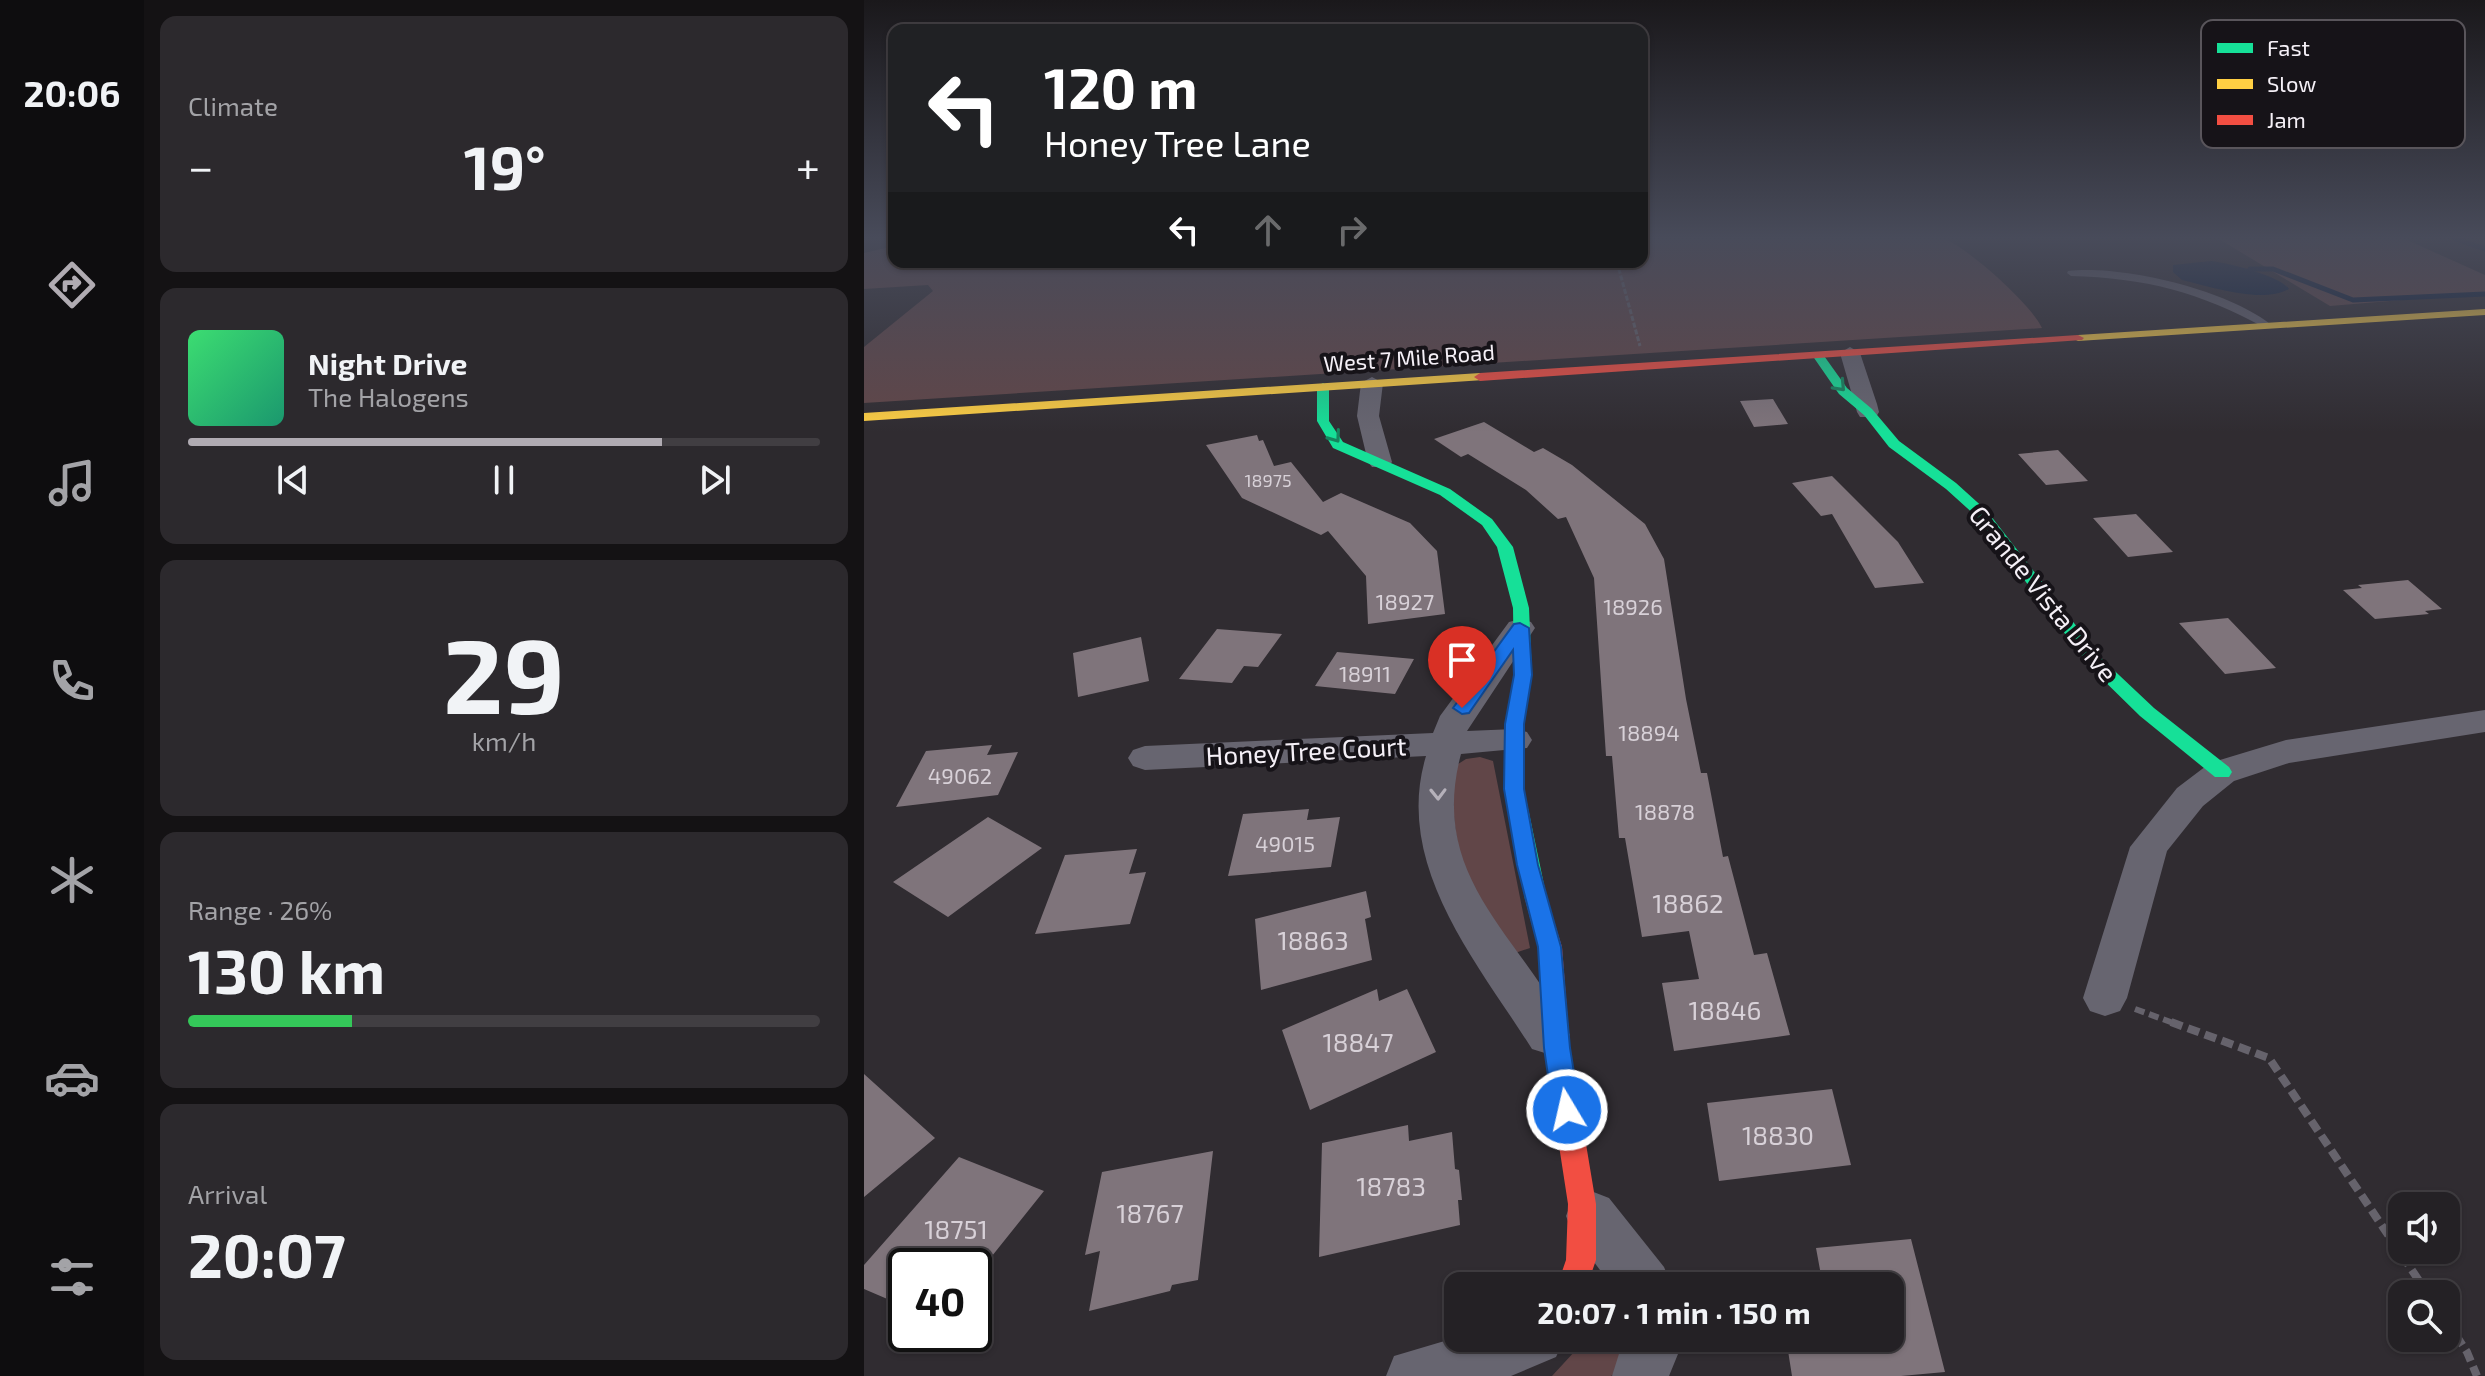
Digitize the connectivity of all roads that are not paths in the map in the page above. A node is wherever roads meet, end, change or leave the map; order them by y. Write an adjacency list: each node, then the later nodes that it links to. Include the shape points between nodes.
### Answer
1 (2226, 303): 3 (lane)
2 (2485, 312): 3 (street, West 7 Mile Road)
3 (2268, 326): 4 (street, West 7 Mile Road)
4 (1850, 353): 5 (street, West 7 Mile Road); 8 (street, Grande Vista Drive)
5 (1818, 355): 6 (street, West 7 Mile Road); 8 (street, Grande Vista Drive, one-way to 8, via 1843,391)
6 (1372, 383): 7 (street, West 7 Mile Road); 10 (street, via 1368,416)
7 (1323, 387): 9 (street, West 7 Mile Road); 10 (street, one-way to 10, via 1323,421 1338,445)
8 (1868, 412): 16 (street, Grande Vista Drive, via 1894,444 1982,514 2096,663)
9 (864, 417)
10 (1380, 462): 11 (street, via 1445,492 1487,522 1505,547 1521,608)
11 (1520, 628): 13 (street, via 1523,675); 14 (street, via 1452,724)
12 (2485, 721): 16 (street, via 2286,752)
13 (1515, 740): 14 (street, Honey Tree Court); 18 (street, via 1514,789 1527,865 1550,947)
14 (1447, 743): 15 (street, Honey Tree Court); 18 (street, one-way to 18, via 1437,777 1443,856 1462,906)
15 (1145, 758)
16 (2222, 772): 17 (street, via 2190,797 2149,847)
17 (2105, 998)
18 (1557, 1048): 19 (street)
19 (1582, 1204): 20 (street); 21 (street)
20 (1577, 1272)
21 (1634, 1272)
22 (1502, 1352): 24 (street)
23 (1650, 1352): 25 (street)
24 (1446, 1373)
25 (1640, 1376)

